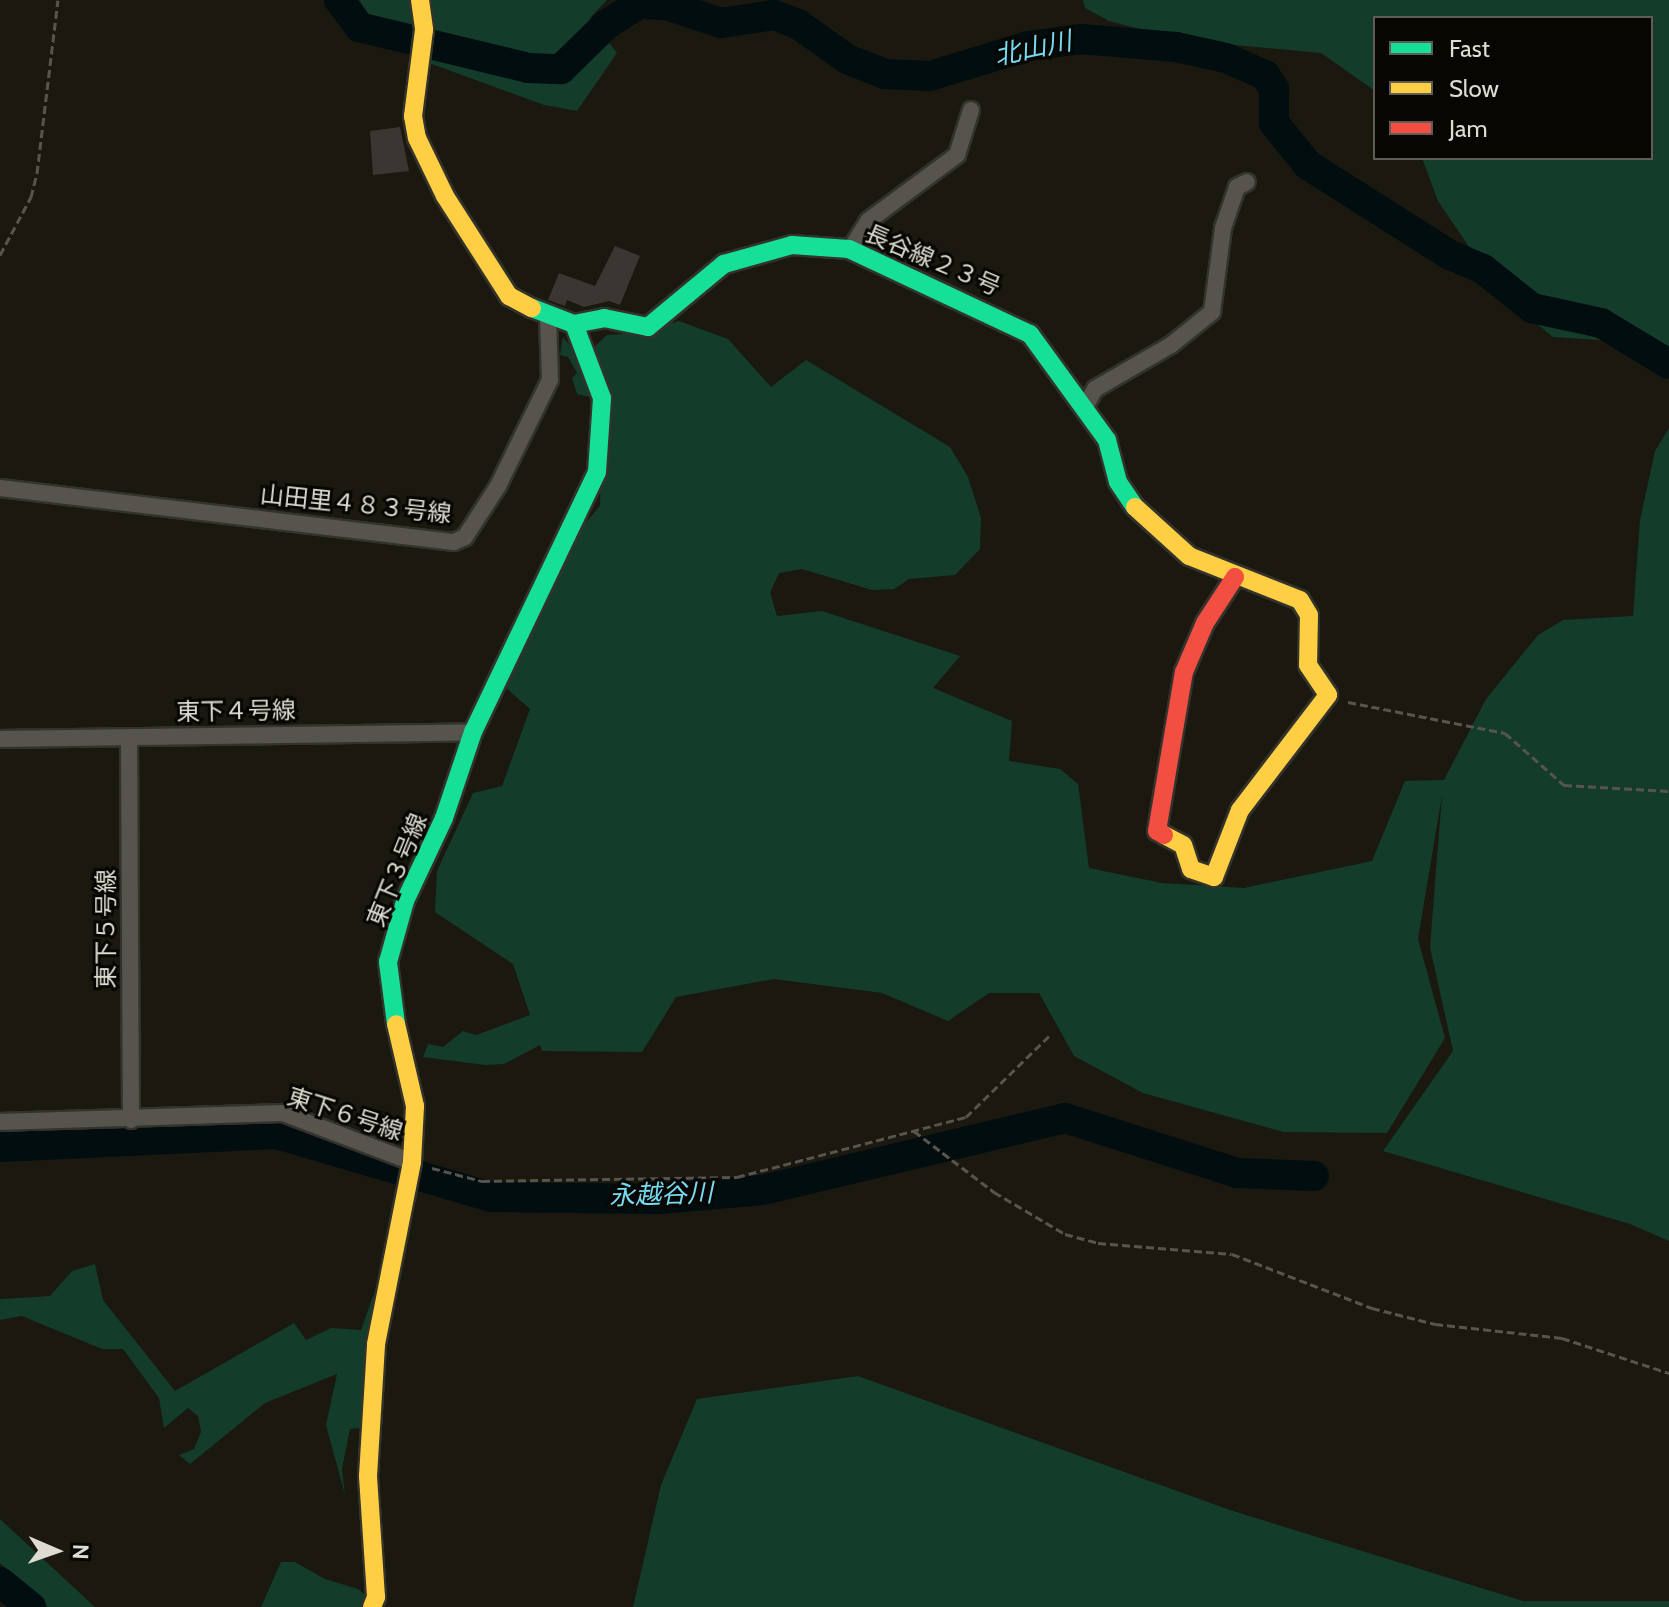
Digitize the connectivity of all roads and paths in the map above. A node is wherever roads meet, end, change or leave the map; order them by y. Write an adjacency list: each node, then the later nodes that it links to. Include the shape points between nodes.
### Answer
1 (58, 0): 6 (path, via 37,173 27,207)
2 (420, 0): 7 (street, 長谷線２３号, via 424,30 413,116 417,138 445,196 509,296)
3 (971, 110): 5 (street, via 957,155 868,221)
4 (1247, 182): 9 (street, via 1237,187 1223,228 1212,312 1171,345 1095,389)
5 (850, 250): 8 (street, 長谷線２３号, via 792,245 724,264 648,327 604,318); 9 (street, 長谷線２３号, via 995,312 1030,334)
6 (0, 255)
7 (548, 317): 8 (street, 長谷線２３号); 10 (street, 山田里４８３号線, via 550,380 498,486 465,537 454,542)
8 (574, 324): 13 (street, 東下３号線, via 602,398 597,472)
9 (1085, 407): 11 (street, 長谷線２３号, via 1107,440 1118,482 1145,521 1189,556)
10 (0, 488)
11 (1235, 577): 12 (street, 長谷線２３号, via 1300,600 1309,615 1308,665); 12 (street, via 1205,623 1184,672 1157,831 1183,845 1191,869 1214,877 1240,810)
12 (1328, 695): 16 (path, via 1363,708 1505,733 1564,785)
13 (473, 732): 14 (street, 東下４号線); 21 (street, 東下３号線, via 444,818 405,901 388,962 390,998 415,1106)
14 (129, 737): 15 (street, 東下４号線); 18 (street, 東下５号線)
15 (0, 739)
16 (1669, 791)
17 (1049, 1036): 20 (path, 東下６号線, via 966,1117)
18 (131, 1120): 19 (street, 東下６号線); 21 (street, 東下６号線, via 283,1113)
19 (0, 1122)
20 (914, 1131): 21 (path, 東下６号線, via 737,1177 575,1183 464,1180); 22 (path, via 994,1192 1065,1234 1098,1243 1232,1254 1372,1308 1435,1324 1562,1338)
21 (412, 1162): 23 (street, 東下３号線, via 376,1344 368,1476 376,1597)
22 (1669, 1373)
23 (372, 1607)

